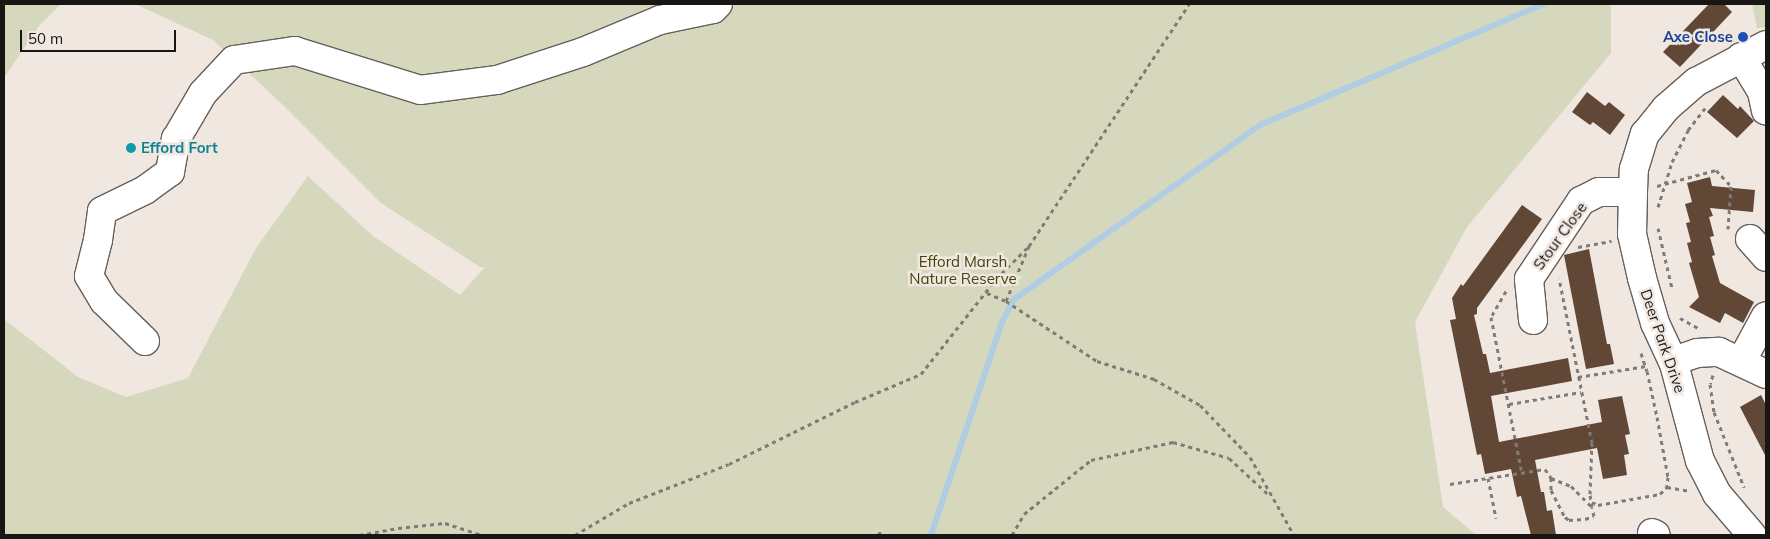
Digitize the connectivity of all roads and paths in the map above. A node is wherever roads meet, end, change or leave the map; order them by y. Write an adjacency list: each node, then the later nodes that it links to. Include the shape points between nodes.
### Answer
1 (718, 4): 22 (street, via 713,9 660,20 583,52 497,80 420,90 295,51 234,60 203,92 176,140 170,172 145,190 102,211 89,276 104,301)
2 (1189, 4): 11 (path)
3 (1766, 45): 4 (street, Deer Park Drive)
4 (1740, 57): 6 (street, via 1762,92); 8 (street, Deer Park Drive, via 1696,82 1666,108 1645,134 1634,169)
5 (1708, 104): 7 (path, via 1688,130)
6 (1766, 111)
7 (1665, 184): 8 (path); 8 (path, via 1657,186 1648,210); 12 (path, via 1716,170 1731,186 1727,236)
8 (1641, 202): 10 (street, Deer Park Drive); 15 (street, Stour Close, via 1599,192 1581,201)
9 (1656, 220): 16 (path)
10 (1633, 238): 13 (path); 25 (street, Deer Park Drive, via 1655,323)
11 (1029, 246): 17 (path, via 996,279); 18 (path)
12 (1758, 248)
13 (1570, 249)
14 (1557, 270): 27 (path)
15 (1529, 279): 21 (street, Stour Close); 29 (path, via 1516,275 1491,317)
16 (1672, 290)
17 (987, 293): 18 (path); 43 (path, via 921,374 855,402 729,464 629,503)
18 (1007, 301): 35 (path, via 1097,361 1154,379 1200,405 1250,457)
19 (1677, 308): 24 (path, via 1680,318 1716,339)
20 (1766, 316): 24 (street)
21 (1533, 320)
22 (144, 341)
23 (1638, 345): 25 (path)
24 (1730, 357): 25 (street, via 1697,353); 26 (street); 36 (path, via 1710,384)
25 (1655, 364): 27 (path); 34 (path, via 1657,417); 36 (street, Deer Park Drive, via 1700,461)
26 (1766, 374)
27 (1578, 377): 28 (path)
28 (1581, 392): 29 (path); 37 (path, via 1592,443)
29 (1508, 404): 30 (path)
30 (1522, 473): 31 (path); 32 (path, via 1545,469)
31 (1488, 478): 33 (path); 39 (path)
32 (1551, 478): 38 (path, via 1571,486); 38 (path, via 1551,490 1569,520 1594,516)
33 (1450, 484)
34 (1668, 487): 36 (path); 37 (path, via 1660,494 1598,505)
35 (1272, 497): 45 (path, via 1228,458 1173,442 1090,460 1024,514); 46 (path)
36 (1736, 499): 47 (street, Deer Park Drive)
37 (1592, 502): 38 (path)
38 (1592, 507)
39 (1496, 518)
40 (882, 530): 44 (path)
41 (359, 535): 42 (path, via 445,524)
42 (483, 535)
43 (575, 535)
44 (878, 535)
45 (1012, 535)
46 (1294, 535)
47 (1752, 535)

